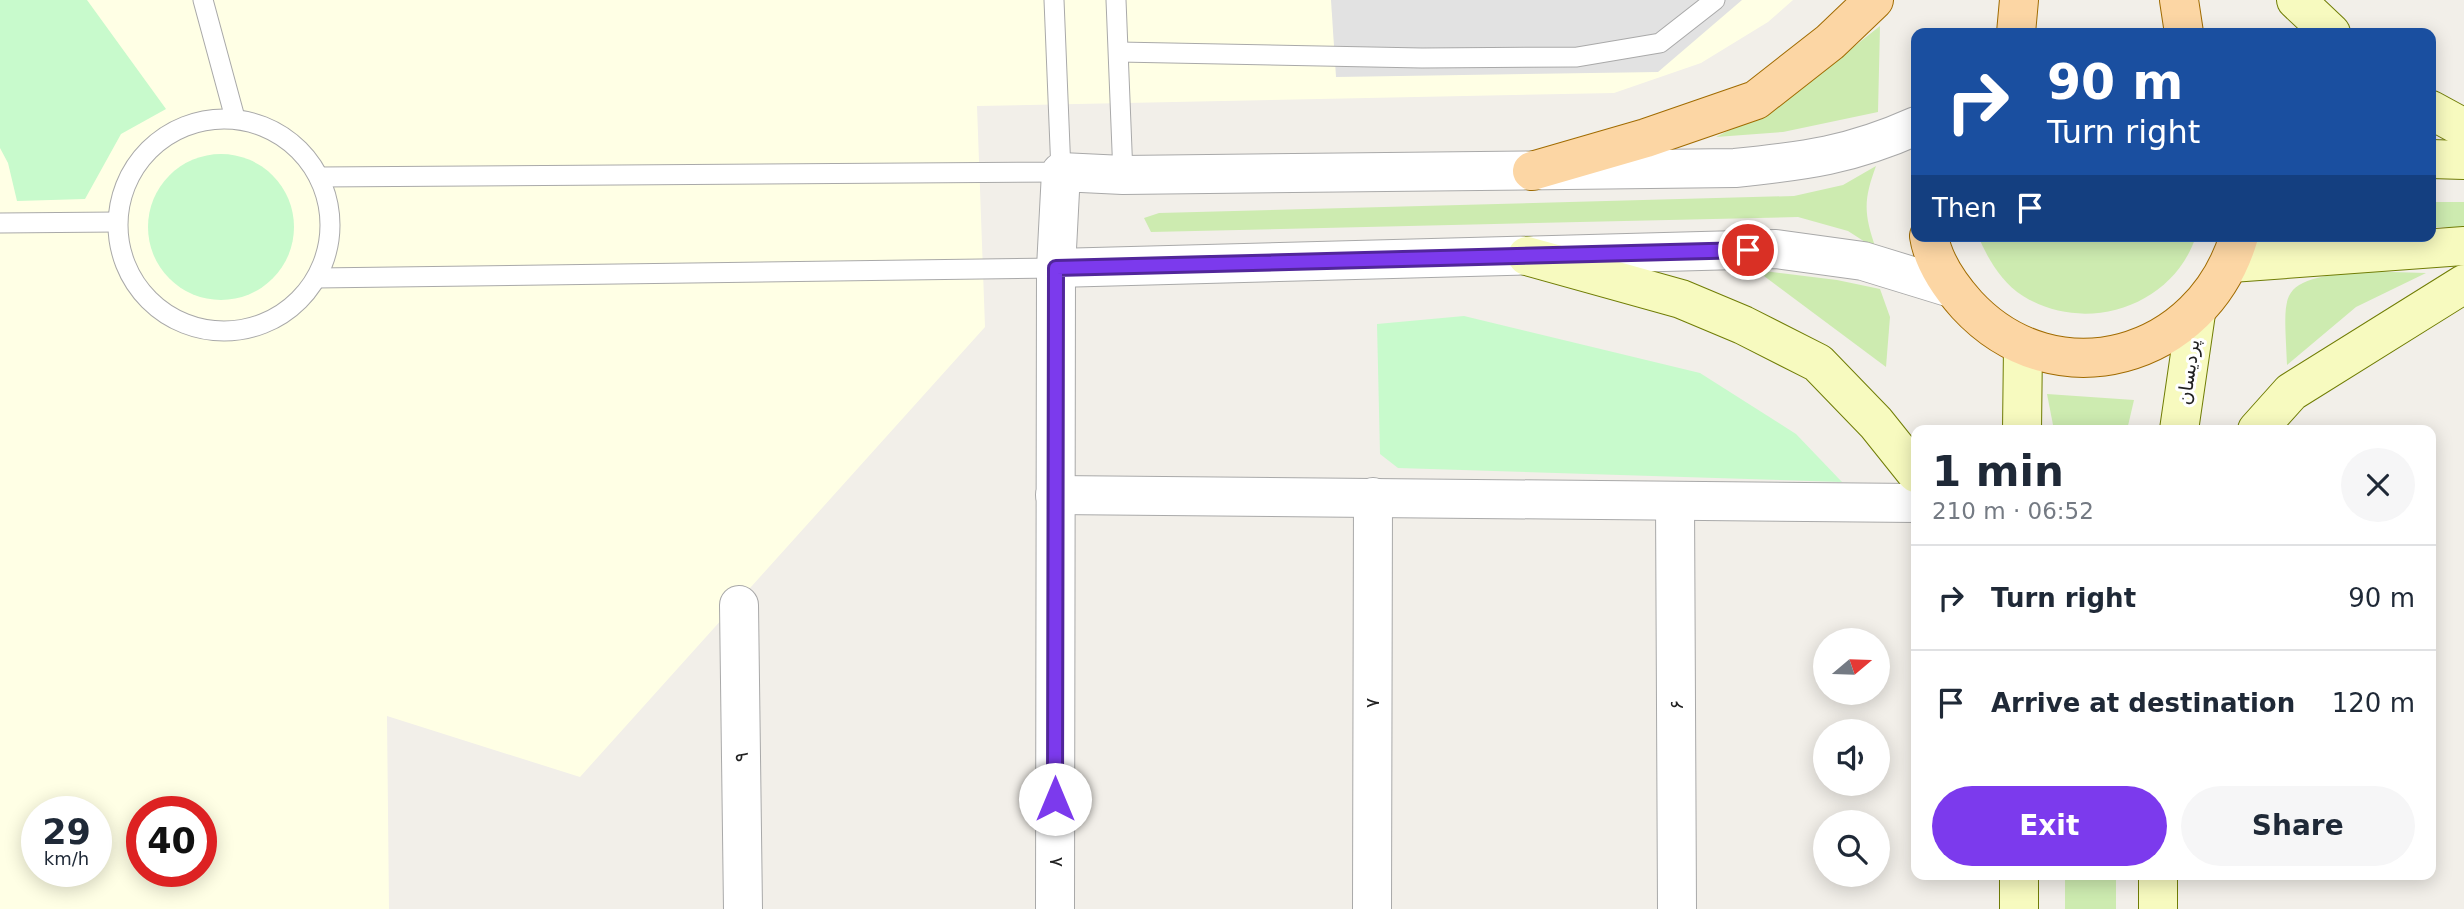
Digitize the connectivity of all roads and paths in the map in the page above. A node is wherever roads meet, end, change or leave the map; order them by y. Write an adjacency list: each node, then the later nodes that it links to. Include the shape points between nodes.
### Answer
1 (203, 0): 14 (lane)
2 (1054, 0): 20 (lane)
3 (1116, 0): 12 (lane)
4 (1715, 0): 12 (lane, via 1660,43 1577,57)
5 (1874, 0): 19 (main road, via 1830,42 1756,100)
6 (2019, 0): 9 (main road)
7 (2179, 0): 10 (main road)
8 (2296, 0): 11 (main road)
9 (2016, 28)
10 (2183, 28)
11 (2326, 28)
12 (1119, 52): 21 (lane)
13 (2436, 113): 16 (main road)
14 (235, 118): 22 (lane, via 269,128 298,148); 23 (lane, via 201,121 167,134 141,157 124,187)
15 (1911, 128): 19 (street, via 1872,146 1808,161 1735,168)
16 (2464, 128)
17 (2436, 159): 18 (main road)
18 (2464, 160)
19 (1532, 171): 21 (street)
20 (1062, 172): 21 (street); 22 (lane); 29 (street, ۸)
21 (1123, 175)
22 (318, 177): 30 (lane, via 329,210 328,245)
23 (117, 222): 24 (lane); 30 (lane, via 122,257 138,288 163,313 195,328 230,332 264,324 294,306)
24 (0, 223)
25 (1930, 242): 32 (main road)
26 (2464, 246): 27 (main road)
27 (2235, 250): 33 (main road, via 2216,290)
28 (1527, 256): 29 (street); 32 (street, via 1776,249 1863,261); 38 (main road, via 1681,299 1818,363)
29 (1056, 268): 30 (lane); 39 (street, ۸)
30 (317, 278)
31 (2464, 284): 37 (main road, via 2291,392)
32 (1951, 288): 34 (main road, via 1983,322)
33 (2196, 313): 34 (main road, via 2158,341 2114,356 2068,358); 36 (main road, پردیسان)
34 (2023, 346): 35 (main road)
35 (2022, 425)
36 (2180, 425)
37 (2261, 425)
38 (1911, 467)
39 (1055, 495): 40 (street); 47 (street, ۸)
40 (1373, 497): 41 (street); 48 (street, ۷)
41 (1675, 500): 42 (street); 49 (street, ۶)
42 (1911, 503)
43 (739, 605): 46 (street, ۹)
44 (2019, 880): 50 (main road)
45 (2158, 880): 51 (main road)
46 (743, 909)
47 (1055, 909)
48 (1372, 909)
49 (1677, 909)
50 (2019, 909)
51 (2158, 909)

